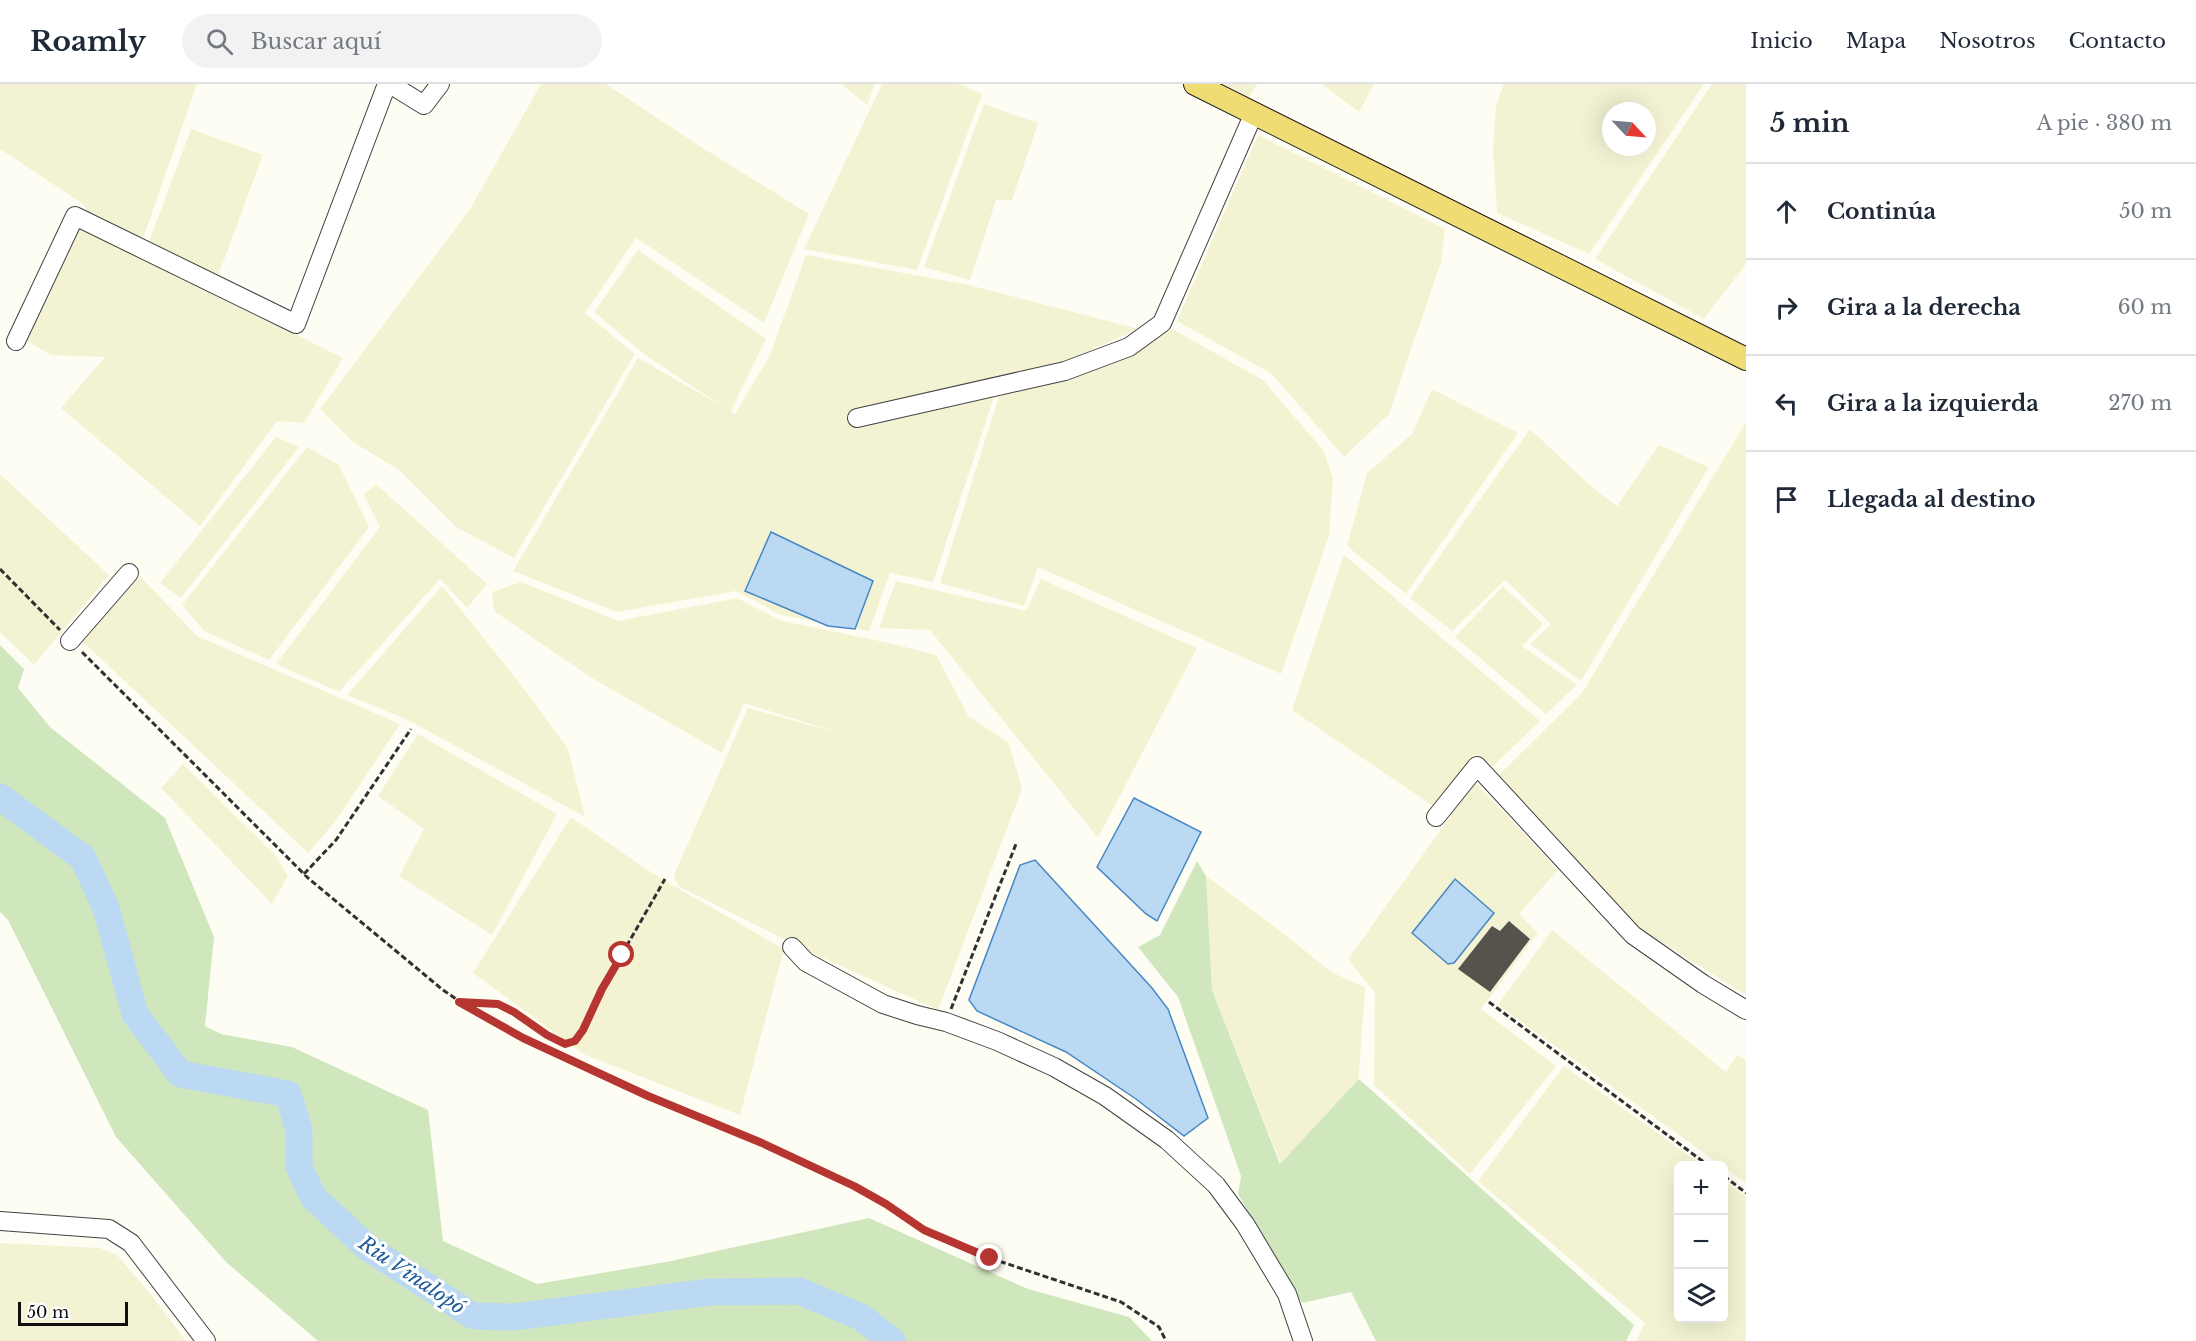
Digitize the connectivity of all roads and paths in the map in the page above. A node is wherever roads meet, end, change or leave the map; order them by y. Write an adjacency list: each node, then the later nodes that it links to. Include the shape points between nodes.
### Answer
1 (389, 84): 2 (street, via 424,105); 5 (street, via 296,324 75,216)
2 (440, 84)
3 (1195, 84): 4 (main road)
4 (1254, 113): 6 (main road); 7 (street, via 1162,323 1129,347 1065,370)
5 (16, 341)
6 (1746, 359)
7 (857, 418)
8 (0, 569): 10 (path)
9 (129, 573): 10 (street)
10 (70, 641): 14 (path)
11 (411, 729): 14 (path, via 336,840)
12 (1436, 817): 19 (street, via 1477,766 1633,935)
13 (1016, 844): 20 (path)
14 (304, 874): 17 (path)
15 (665, 879): 17 (path, via 575,1041 565,1044 498,1004)
16 (792, 947): 20 (street, via 806,962 883,1004)
17 (459, 1002): 26 (path, via 534,1043 854,1186 924,1230 990,1258 1121,1302 1159,1327)
18 (1489, 1002): 21 (path)
19 (1746, 1010)
20 (946, 1022): 27 (street, via 1054,1067 1105,1096 1167,1140 1216,1185 1245,1224 1287,1294)
21 (1702, 1161)
22 (1728, 1179): 23 (path)
23 (1746, 1193)
24 (0, 1221): 25 (street, via 109,1229 131,1243)
25 (206, 1341)
26 (1166, 1341)
27 (1303, 1341)

